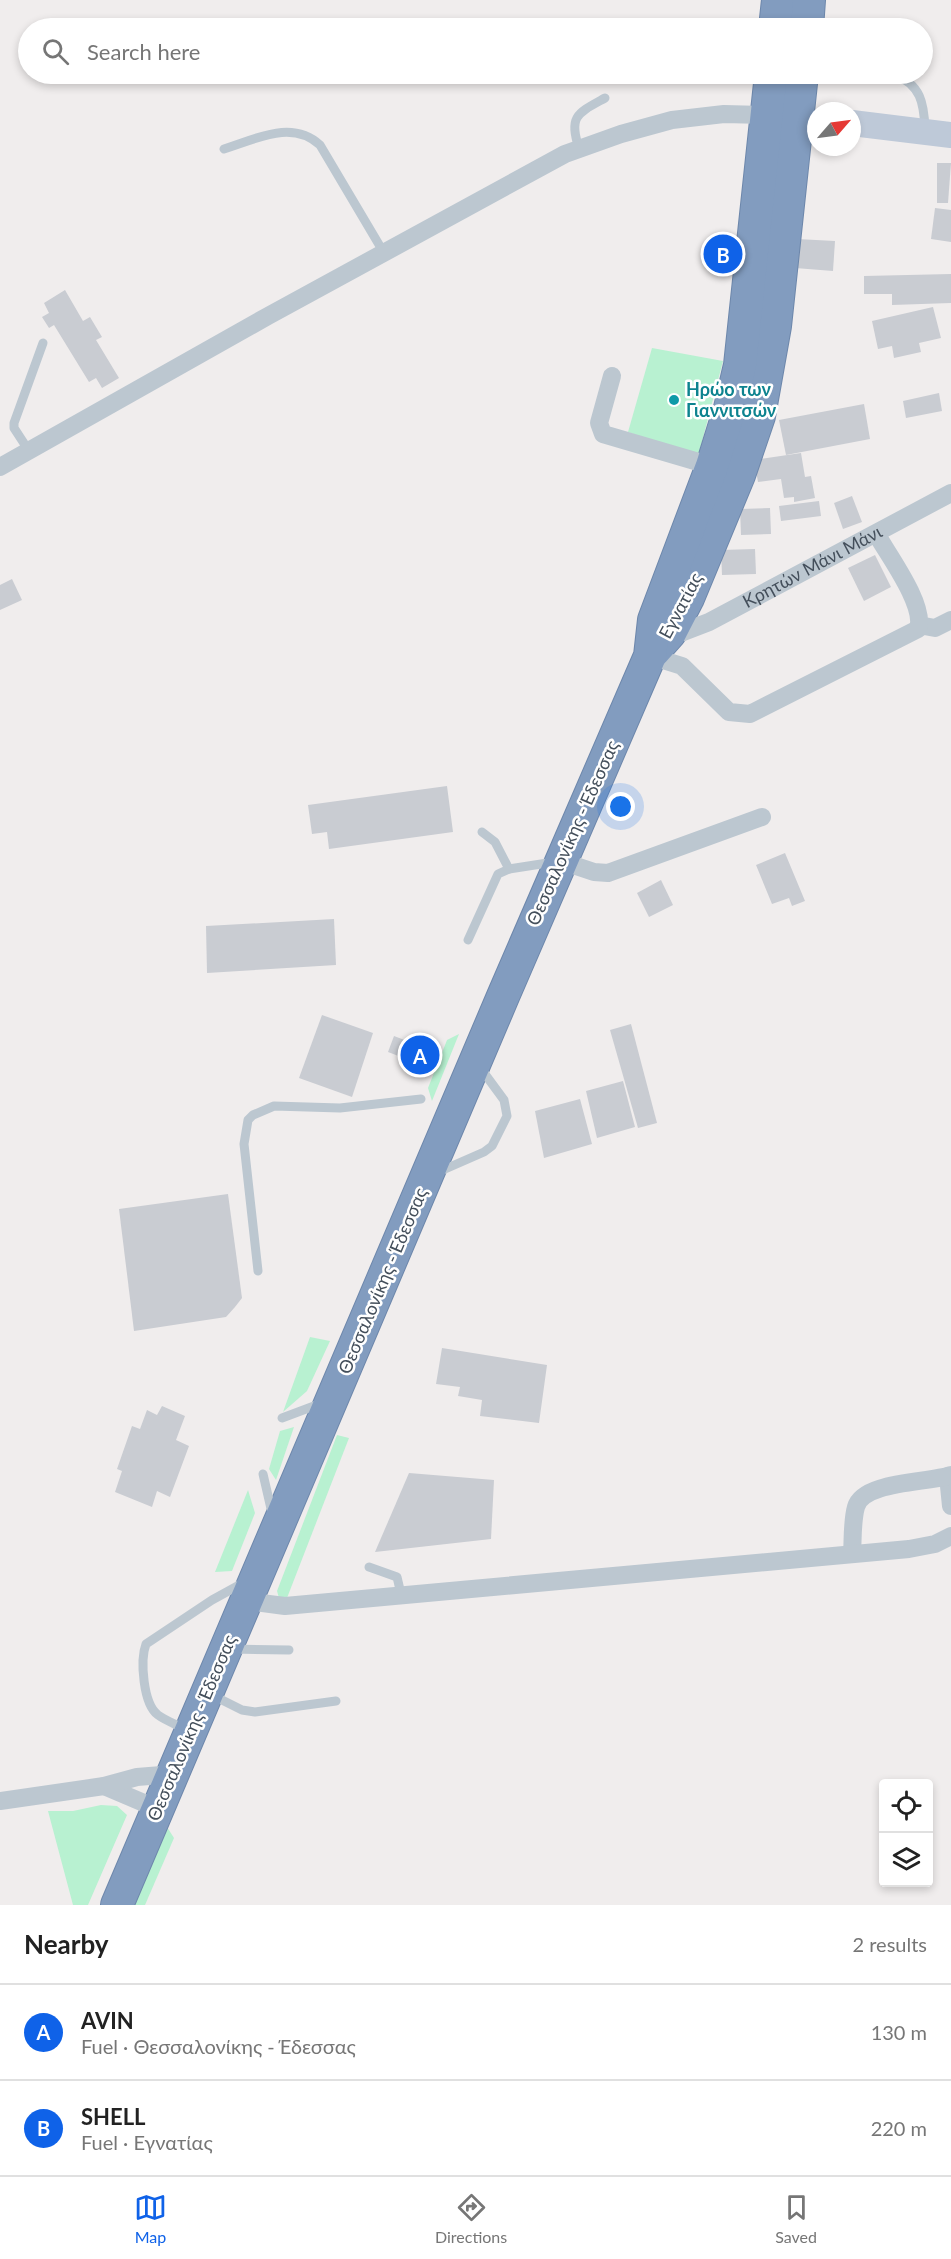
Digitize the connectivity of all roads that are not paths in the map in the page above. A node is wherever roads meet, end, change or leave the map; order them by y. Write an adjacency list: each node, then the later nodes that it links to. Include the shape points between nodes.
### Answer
1 (778, 0): 3 (highway)
2 (809, 0): 4 (highway)
3 (777, 18)
4 (808, 18)
5 (770, 84): 9 (highway, Εγνατίας)
6 (803, 84): 10 (highway, Εγνατίας)
7 (911, 84): 12 (lane, via 924,103)
8 (605, 98): 14 (lane, via 579,113 573,122)
9 (767, 115): 10 (main road); 14 (street, via 688,117); 20 (highway, Εγνατίας, via 740,365)
10 (807, 118): 24 (highway, Εγνατίας, via 759,416)
11 (861, 124): 12 (main road)
12 (925, 132): 13 (main road)
13 (951, 135)
14 (579, 148): 16 (street)
15 (224, 149): 16 (lane, via 279,132 296,132 312,138 320,145)
16 (384, 253): 19 (street)
17 (43, 344): 19 (lane, via 14,423)
18 (612, 376): 20 (street, via 599,423 603,434)
19 (29, 451): 21 (street)
20 (712, 466): 29 (highway, Εγνατίας, via 654,620)
21 (0, 467)
22 (951, 493): 23 (street, Κρητών Μάνι Μάνι)
23 (877, 535): 25 (street, Κρητών Μάνι Μάνι); 27 (street, via 918,608)
24 (688, 598): 25 (street); 28 (highway, Εγνατίας)
25 (724, 615): 28 (street, Κρητών Μάνι Μάνι, via 683,632)
26 (951, 620): 27 (street, via 934,628)
27 (919, 625): 29 (street, via 918,629 750,714 729,712 682,666)
28 (670, 633): 29 (highway, Εγνατίας)
29 (650, 656): 32 (highway, Θεσσαλονίκης - Έδεσσας)
30 (762, 818): 32 (street, via 608,873)
31 (482, 832): 33 (lane, via 495,842)
32 (561, 861): 33 (lane); 35 (highway, Θεσσαλονίκης - Έδεσσας)
33 (509, 869): 34 (lane, via 498,874)
34 (468, 940)
35 (475, 1061): 37 (highway, Θεσσαλονίκης - Έδεσσας); 37 (lane, via 504,1100 507,1116 492,1146)
36 (421, 1099): 38 (lane, via 340,1108 274,1106 248,1120 244,1144)
37 (428, 1176): 39 (highway, Θεσσαλονίκης - Έδεσσας)
38 (258, 1271)
39 (332, 1398): 40 (lane); 44 (highway, Θεσσαλονίκης - Έδεσσας)
40 (282, 1418)
41 (263, 1474): 44 (lane)
42 (949, 1476): 43 (street); 46 (street, via 889,1486 864,1495 856,1506)
43 (951, 1506)
44 (275, 1531): 48 (highway, Θεσσαλονίκης - Έδεσσας)
45 (951, 1536): 46 (street, via 935,1544)
46 (852, 1554): 49 (street)
47 (369, 1567): 49 (lane, via 397,1577)
48 (251, 1589): 49 (street, via 275,1606); 50 (highway, Θεσσαλονίκης - Έδεσσας); 54 (lane, via 212,1600 146,1644 142,1664 149,1702 158,1715)
49 (401, 1594)
50 (226, 1649): 51 (lane); 52 (highway, Θεσσαλονίκης - Έδεσσας)
51 (289, 1650)
52 (208, 1693): 53 (lane, via 247,1712); 54 (highway, Θεσσαλονίκης - Έδεσσας)
53 (336, 1701)
54 (191, 1732): 55 (highway, Θεσσαλονίκης - Έδεσσας)
55 (174, 1773): 56 (street); 58 (highway, Θεσσαλονίκης - Έδεσσας)
56 (104, 1786): 57 (street); 58 (street)
57 (0, 1801)
58 (158, 1809): 59 (highway, Θεσσαλονίκης - Έδεσσας)
59 (117, 1905)

